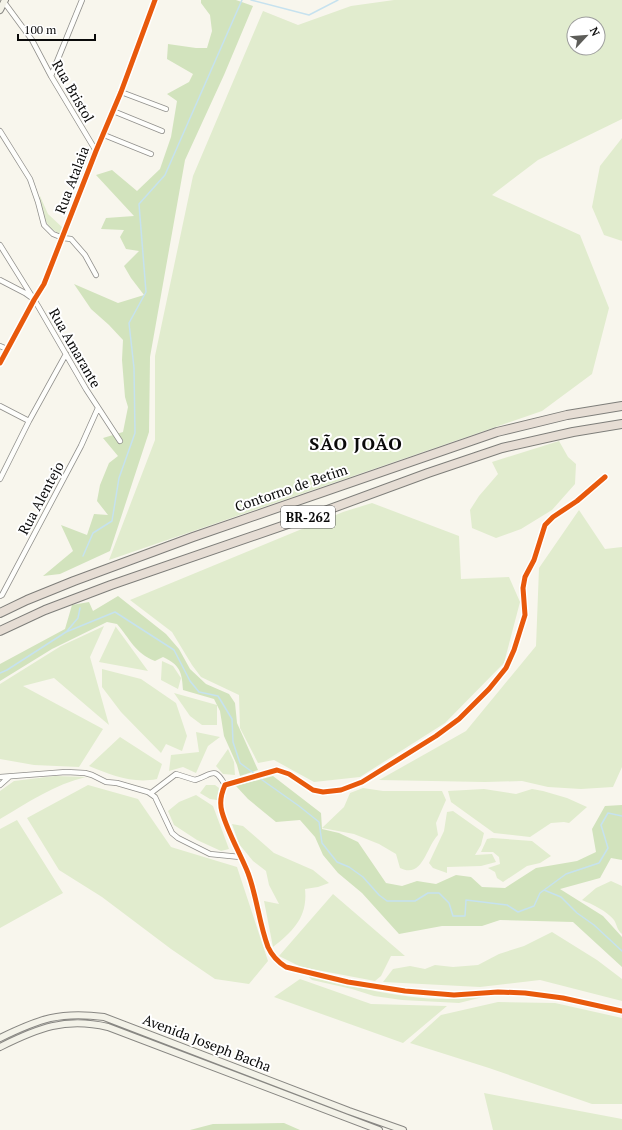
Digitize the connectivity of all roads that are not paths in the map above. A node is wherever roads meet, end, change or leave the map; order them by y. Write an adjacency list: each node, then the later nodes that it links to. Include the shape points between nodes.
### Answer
1 (82, 0): 5 (street)
2 (155, 0): 6 (street, Rua Atalaia)
3 (4, 1): 4 (main road); 5 (street, Rua Bristol, via 32,40)
4 (0, 10)
5 (51, 76): 12 (street, Rua Bristol)
6 (121, 92): 7 (street); 8 (street, Rua Atalaia)
7 (166, 109)
8 (113, 111): 10 (street); 11 (street, Rua Atalaia)
9 (0, 130): 14 (street, via 30,179 44,225 53,234)
10 (162, 131)
11 (104, 135): 12 (street, Rua Atalaia); 13 (street)
12 (96, 151): 14 (street, Rua Atalaia)
13 (151, 154)
14 (63, 238): 16 (street, via 71,239 85,255); 18 (street, Rua Atalaia, via 44,284)
15 (0, 245): 18 (street, Rua Amarante)
16 (96, 275)
17 (0, 280): 18 (street)
18 (34, 300): 20 (street, Rua Atalaia); 21 (street, Rua Amarante)
19 (0, 346): 20 (street)
20 (7, 349): 22 (street, Rua Atalaia)
21 (66, 354): 25 (street, Rua Amarante); 26 (street)
22 (0, 363)
23 (0, 406): 26 (street)
24 (622, 406): 32 (highway, Contorno de Betim / BR-262, via 567,415 497,432 193,537 27,600)
25 (98, 408): 28 (street, Rua Amarante); 31 (street, Rua Alentejo, via 81,446)
26 (29, 421): 30 (street)
27 (622, 424): 33 (highway, BR-262, via 502,448 457,463 111,585 46,610)
28 (120, 441)
29 (605, 477): 37 (street, via 545,526 534,560 525,577 525,615 506,668 459,719 362,782 341,790 313,790 289,774 277,770)
30 (0, 480)
31 (1, 595)
32 (0, 613)
33 (0, 632)
34 (10, 776): 35 (street); 36 (street); 38 (street, via 84,773 106,782)
35 (0, 777)
36 (0, 785)
37 (225, 785): 38 (street, via 218,774 214,773 195,780 176,774); 39 (street, via 220,796 222,810)
38 (151, 793): 39 (street, via 172,833 178,838 210,854)
39 (240, 857): 40 (street, via 256,897 268,947 273,956 286,967 348,982 405,991 454,995 525,993 563,998)
40 (622, 1011)
41 (0, 1038): 44 (main road, Avenida Joseph Bacha, via 28,1024 51,1017 72,1015 104,1018)
42 (0, 1047): 43 (main road, Avenida Joseph Bacha, via 44,1027 58,1024 95,1024)
43 (379, 1130)
44 (403, 1130)

